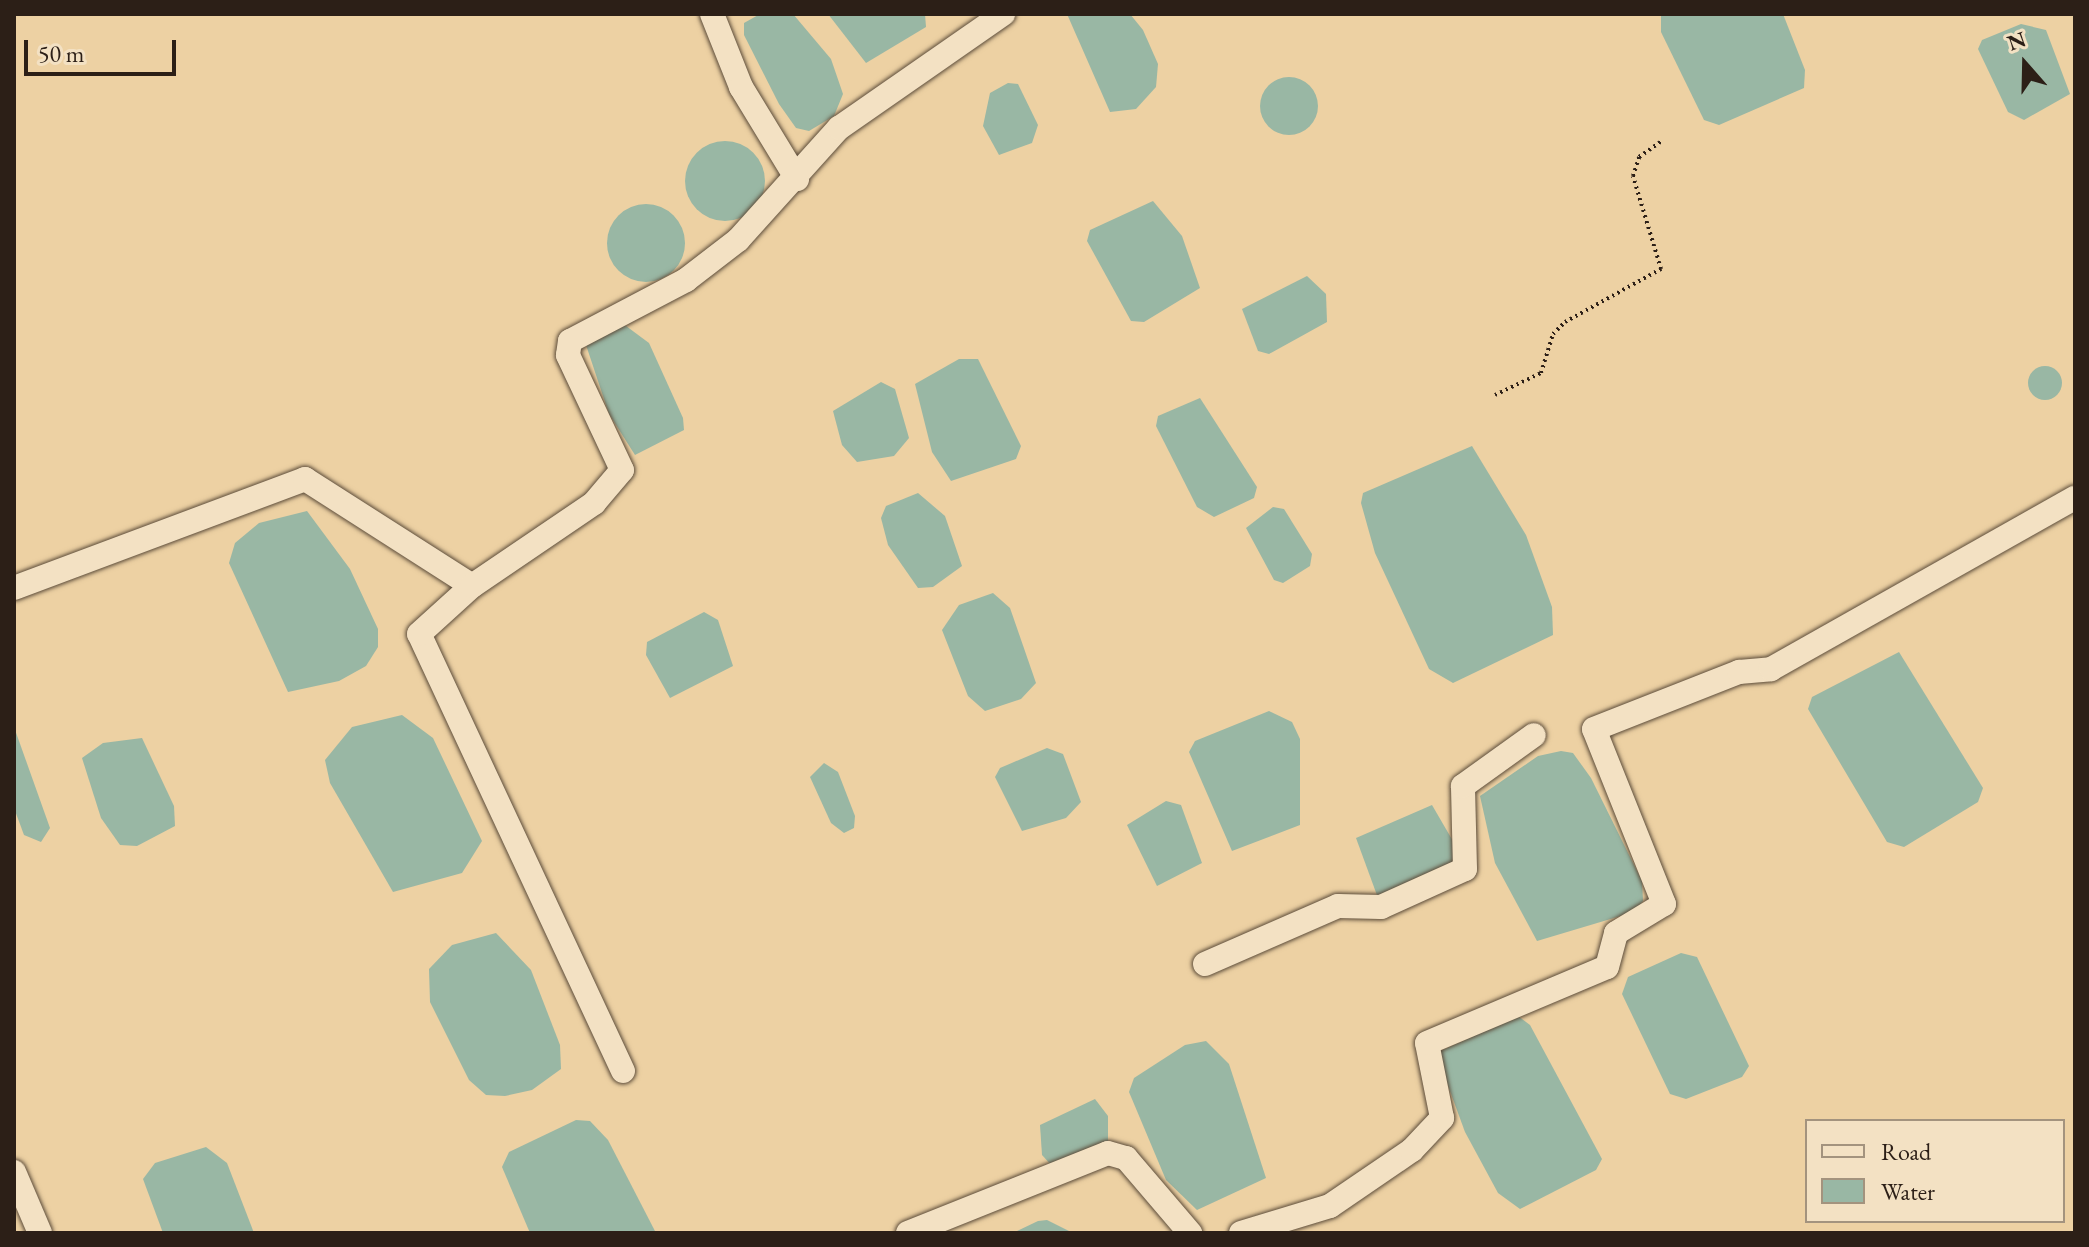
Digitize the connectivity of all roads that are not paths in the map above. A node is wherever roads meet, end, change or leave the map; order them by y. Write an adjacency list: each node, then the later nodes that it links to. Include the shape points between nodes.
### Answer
1 (712, 14): 3 (street, via 741,87)
2 (1003, 14): 3 (street, via 839,128)
3 (797, 179): 5 (street, via 738,240 661,298 570,341 568,355 622,470 594,503)
4 (2075, 498): 14 (street, via 1771,669 1739,672 1594,729 1664,904 1616,933 1607,967 1427,1043 1442,1118 1412,1150 1330,1206)
5 (472, 586): 6 (street, via 305,479); 9 (street, via 419,634)
6 (14, 588)
7 (1534, 735): 8 (street, via 1463,786 1465,869 1381,907 1338,906)
8 (1205, 964)
9 (623, 1071)
10 (14, 1172): 11 (street)
11 (40, 1233)
12 (908, 1233): 13 (street, via 1108,1153 1126,1158)
13 (1190, 1233)
14 (1241, 1233)

